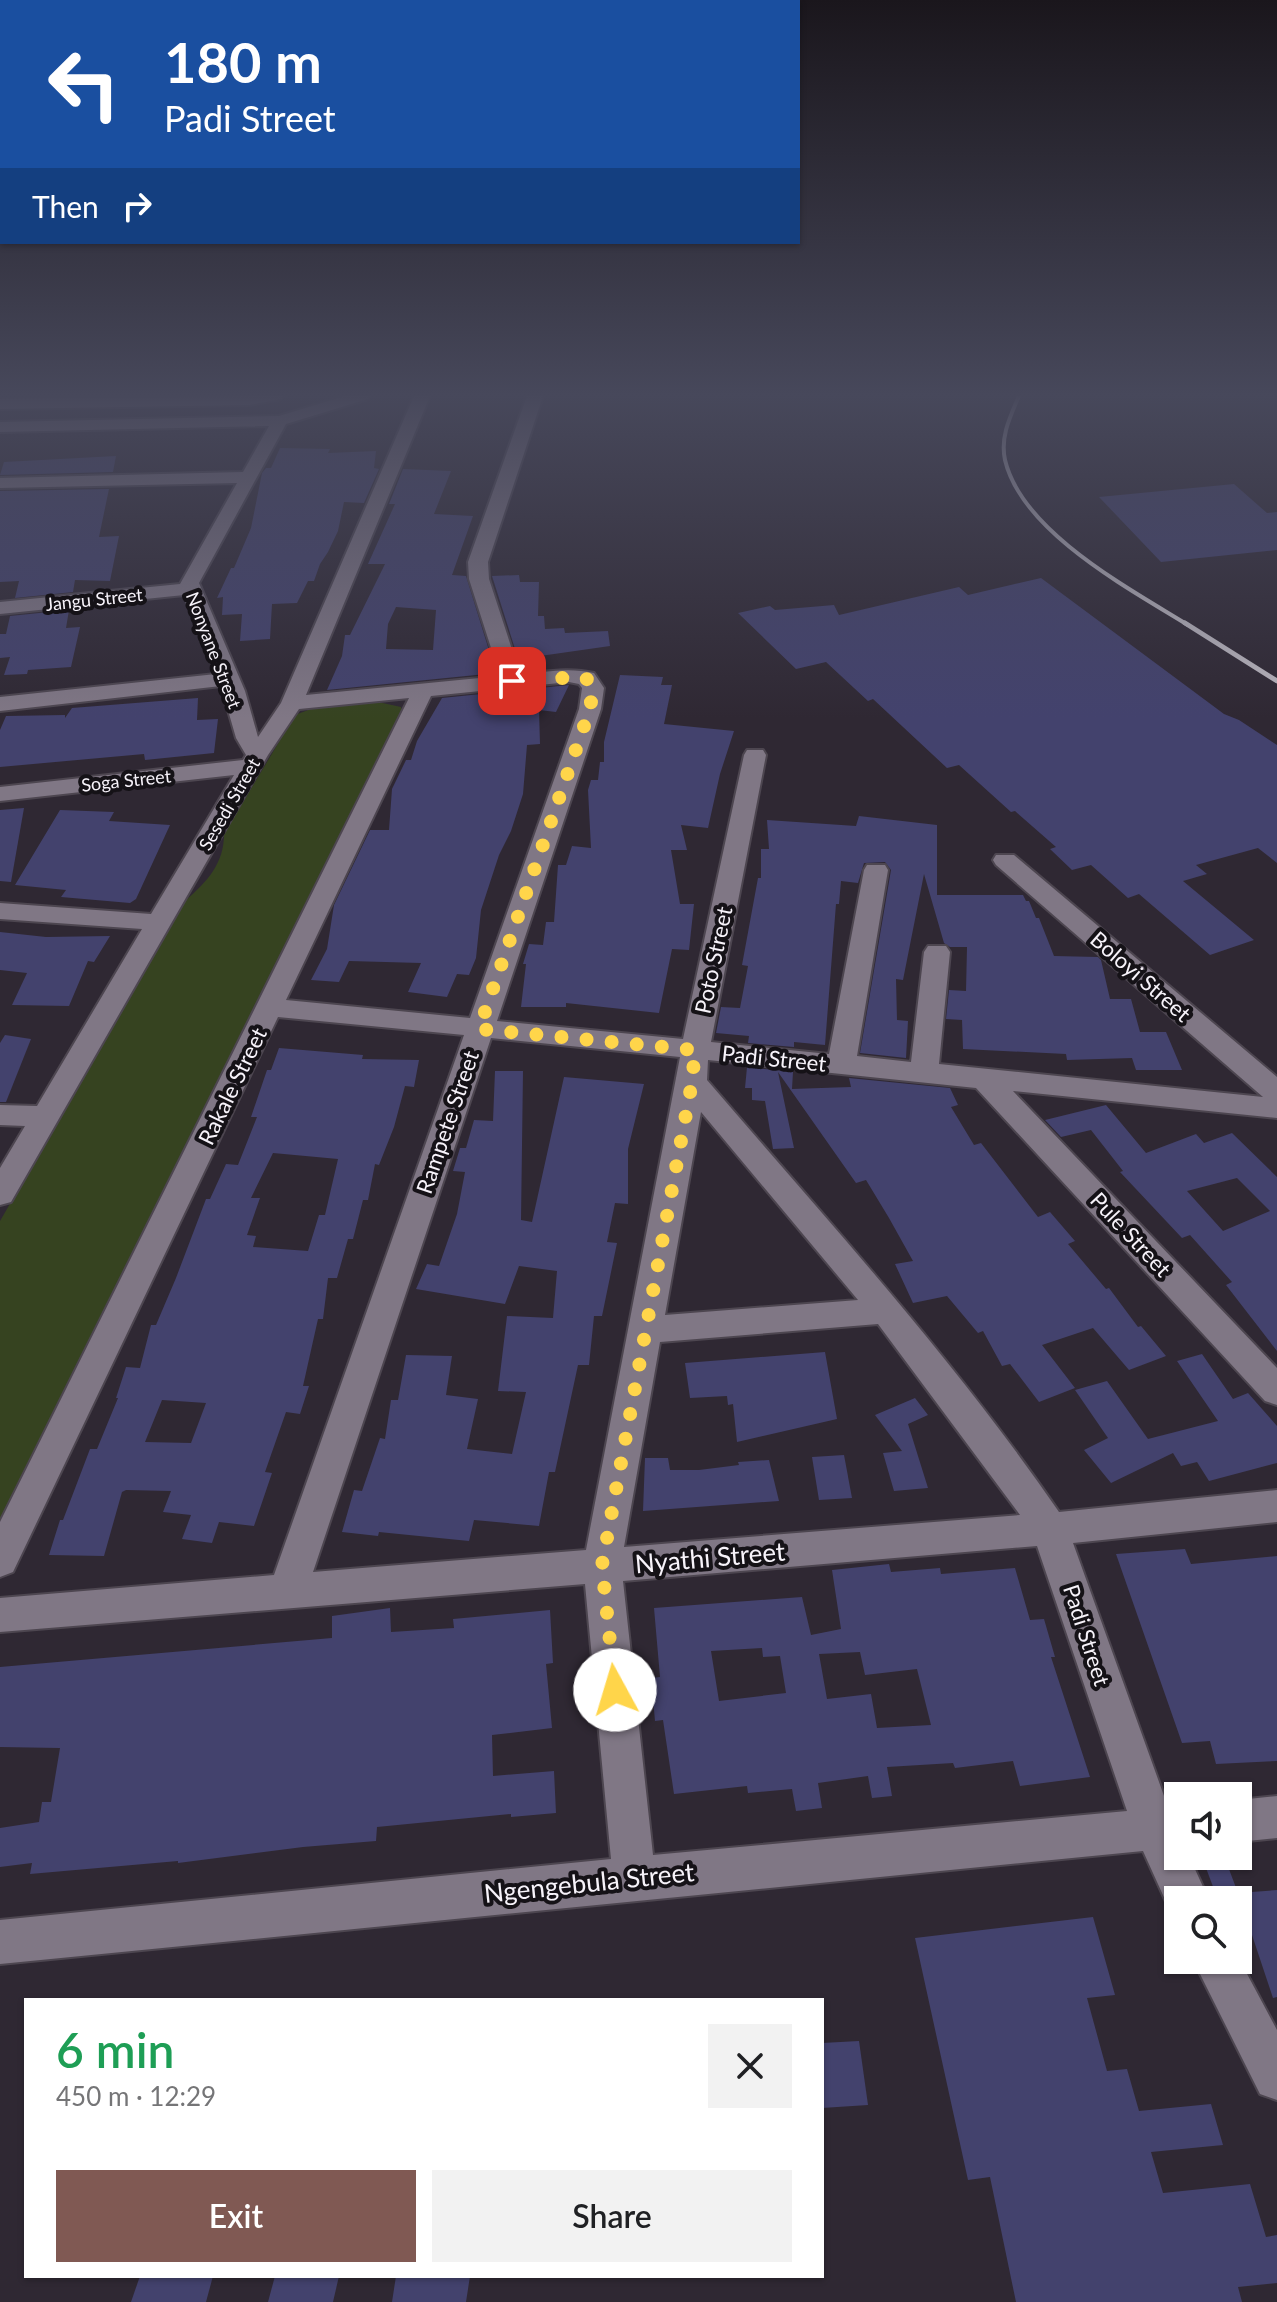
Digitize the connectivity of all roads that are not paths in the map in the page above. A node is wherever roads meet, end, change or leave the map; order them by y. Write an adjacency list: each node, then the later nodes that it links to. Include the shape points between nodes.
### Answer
1 (232, 503): 4 (street, Nonyane Street, via 196,565)
2 (377, 503): 9 (street, Sesedi Street)
3 (498, 503): 7 (street, via 478,562 479,579)
4 (189, 589): 5 (street, Jangu Street); 6 (street, Nonyane Street)
5 (0, 608)
6 (229, 679): 10 (street); 12 (street, Nonyane Street)
7 (512, 681): 8 (street); 20 (street, Rampete Street, via 581,677 593,688)
8 (423, 691): 9 (street); 19 (street, Rakale Street)
9 (292, 703): 12 (street, Sesedi Street)
10 (0, 704)
11 (755, 755): 22 (street, Poto Street)
12 (254, 760): 13 (street, Soga Street); 17 (street, Sesedi Street)
13 (0, 794)
14 (1005, 860): 25 (street, Boloyi Street)
15 (876, 870): 21 (street)
16 (0, 911): 17 (street)
17 (161, 923): 28 (street, Sesedi Street)
18 (937, 952): 23 (street)
19 (271, 1007): 20 (street, Padi Street); 35 (street, Rakale Street)
20 (479, 1029): 22 (street, Padi Street); 37 (street, Rampete Street)
21 (841, 1065): 22 (street, Padi Street); 23 (street, Padi Street)
22 (694, 1066): 30 (street, Padi Street); 31 (street, Poto Street)
23 (924, 1072): 24 (street, Padi Street)
24 (984, 1078): 26 (street, Padi Street); 32 (street, Pule Street)
25 (1277, 1093)
26 (1277, 1108)
27 (0, 1115): 28 (street)
28 (45, 1117): 29 (street, Sesedi Street)
29 (0, 1194)
30 (886, 1311): 31 (street); 34 (street, Padi Street)
31 (644, 1330): 36 (street, Poto Street)
32 (1277, 1391)
33 (1277, 1506): 34 (street, Nyathi Street)
34 (1050, 1529): 36 (street, Nyathi Street); 41 (street, Padi Street)
35 (0, 1560)
36 (602, 1565): 37 (street, Nyathi Street); 43 (street, Poto Street)
37 (287, 1593): 38 (street, Nyathi Street)
38 (0, 1615)
39 (1277, 1817): 40 (street)
40 (1252, 1820)
41 (1164, 1823)
42 (1164, 1828): 43 (street, Ngengebula Street)
43 (634, 1878): 44 (street, Ngengebula Street)
44 (0, 1942)
45 (1222, 1974): 46 (street)
46 (1277, 2077)

